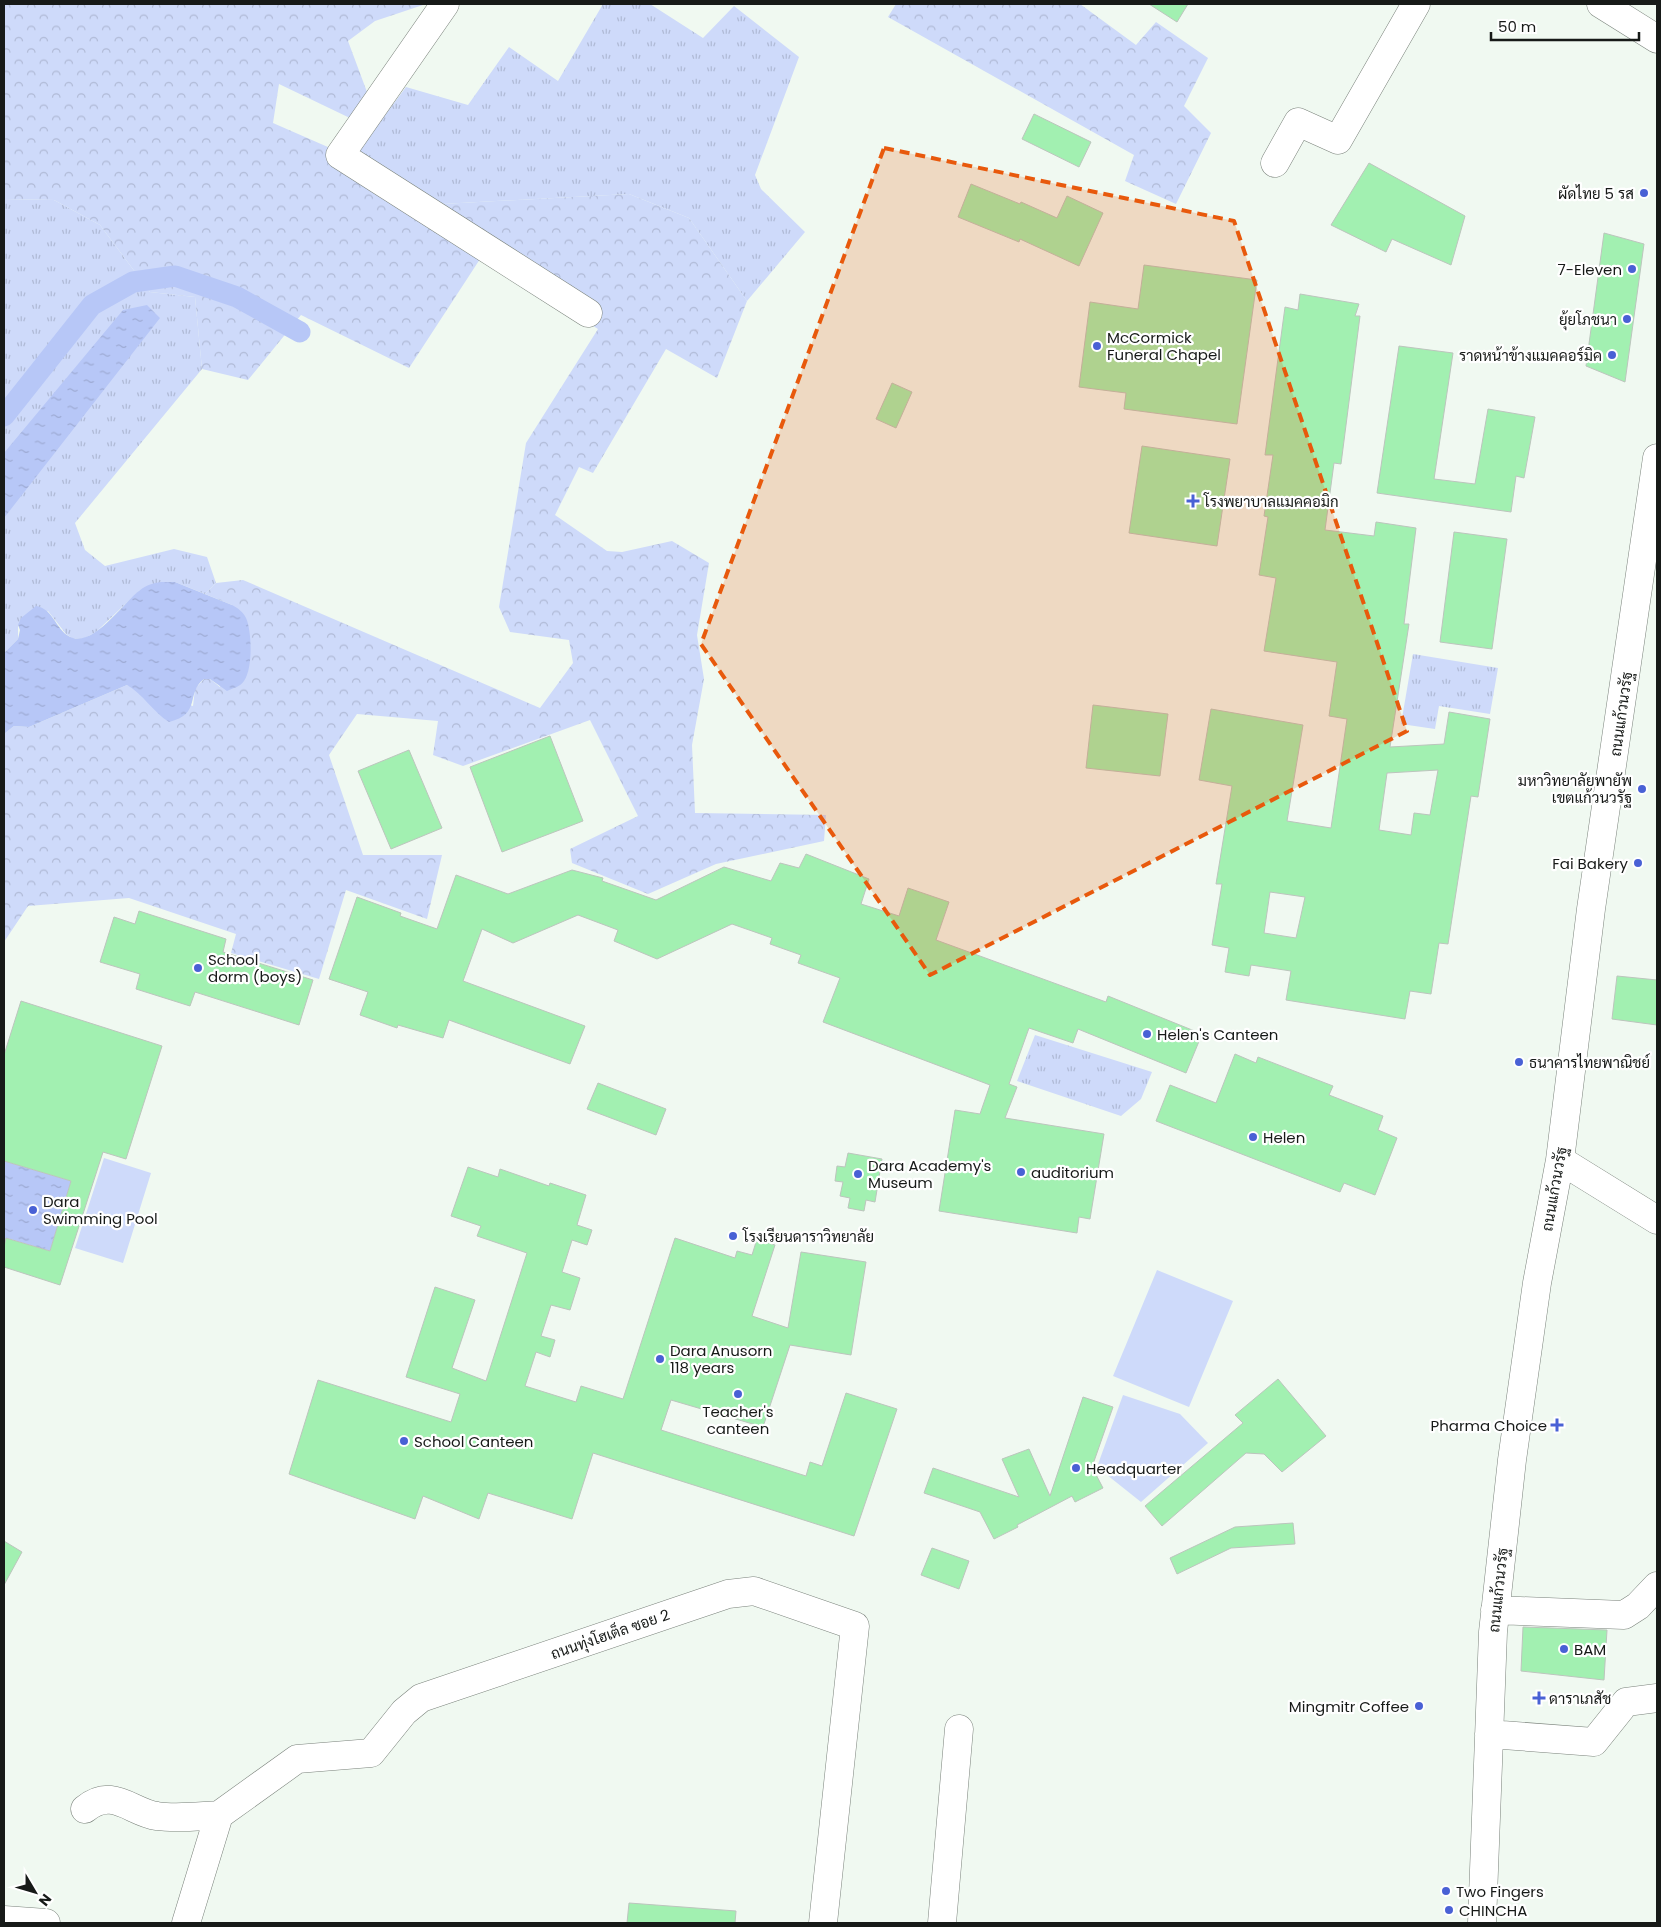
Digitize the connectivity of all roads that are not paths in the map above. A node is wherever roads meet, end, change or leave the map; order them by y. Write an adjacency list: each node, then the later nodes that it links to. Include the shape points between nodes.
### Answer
1 (445, 4): 6 (street, via 340,155)
2 (1416, 4): 5 (street, via 1338,140 1298,122)
3 (1601, 4): 4 (street)
4 (1657, 39)
5 (1275, 163)
6 (588, 313)
7 (1657, 458): 8 (street, ถนนแก้วนวรัฐ, via 1591,909)
8 (1560, 1160): 9 (street); 11 (street, ถนนแก้วนวรัฐ, via 1537,1282)
9 (1657, 1220)
10 (1657, 1586): 11 (street, via 1624,1615)
11 (1495, 1610): 14 (street, ถนนแก้วนวรัฐ)
12 (1657, 1698): 14 (street, via 1626,1702 1594,1742)
13 (959, 1729): 21 (street)
14 (1489, 1734): 22 (street, ถนนแก้วนวรัฐ)
15 (85, 1809): 16 (street, via 108,1800 120,1801 160,1817)
16 (219, 1815): 19 (street); 20 (street, ถนนทุ่งโฮเต็ล ซอย 2, via 297,1759 371,1753 404,1712 421,1698 728,1594 754,1591 855,1626)
17 (4, 1920): 18 (street)
18 (46, 1923)
19 (186, 1923)
20 (822, 1923)
21 (942, 1923)
22 (1482, 1923)

